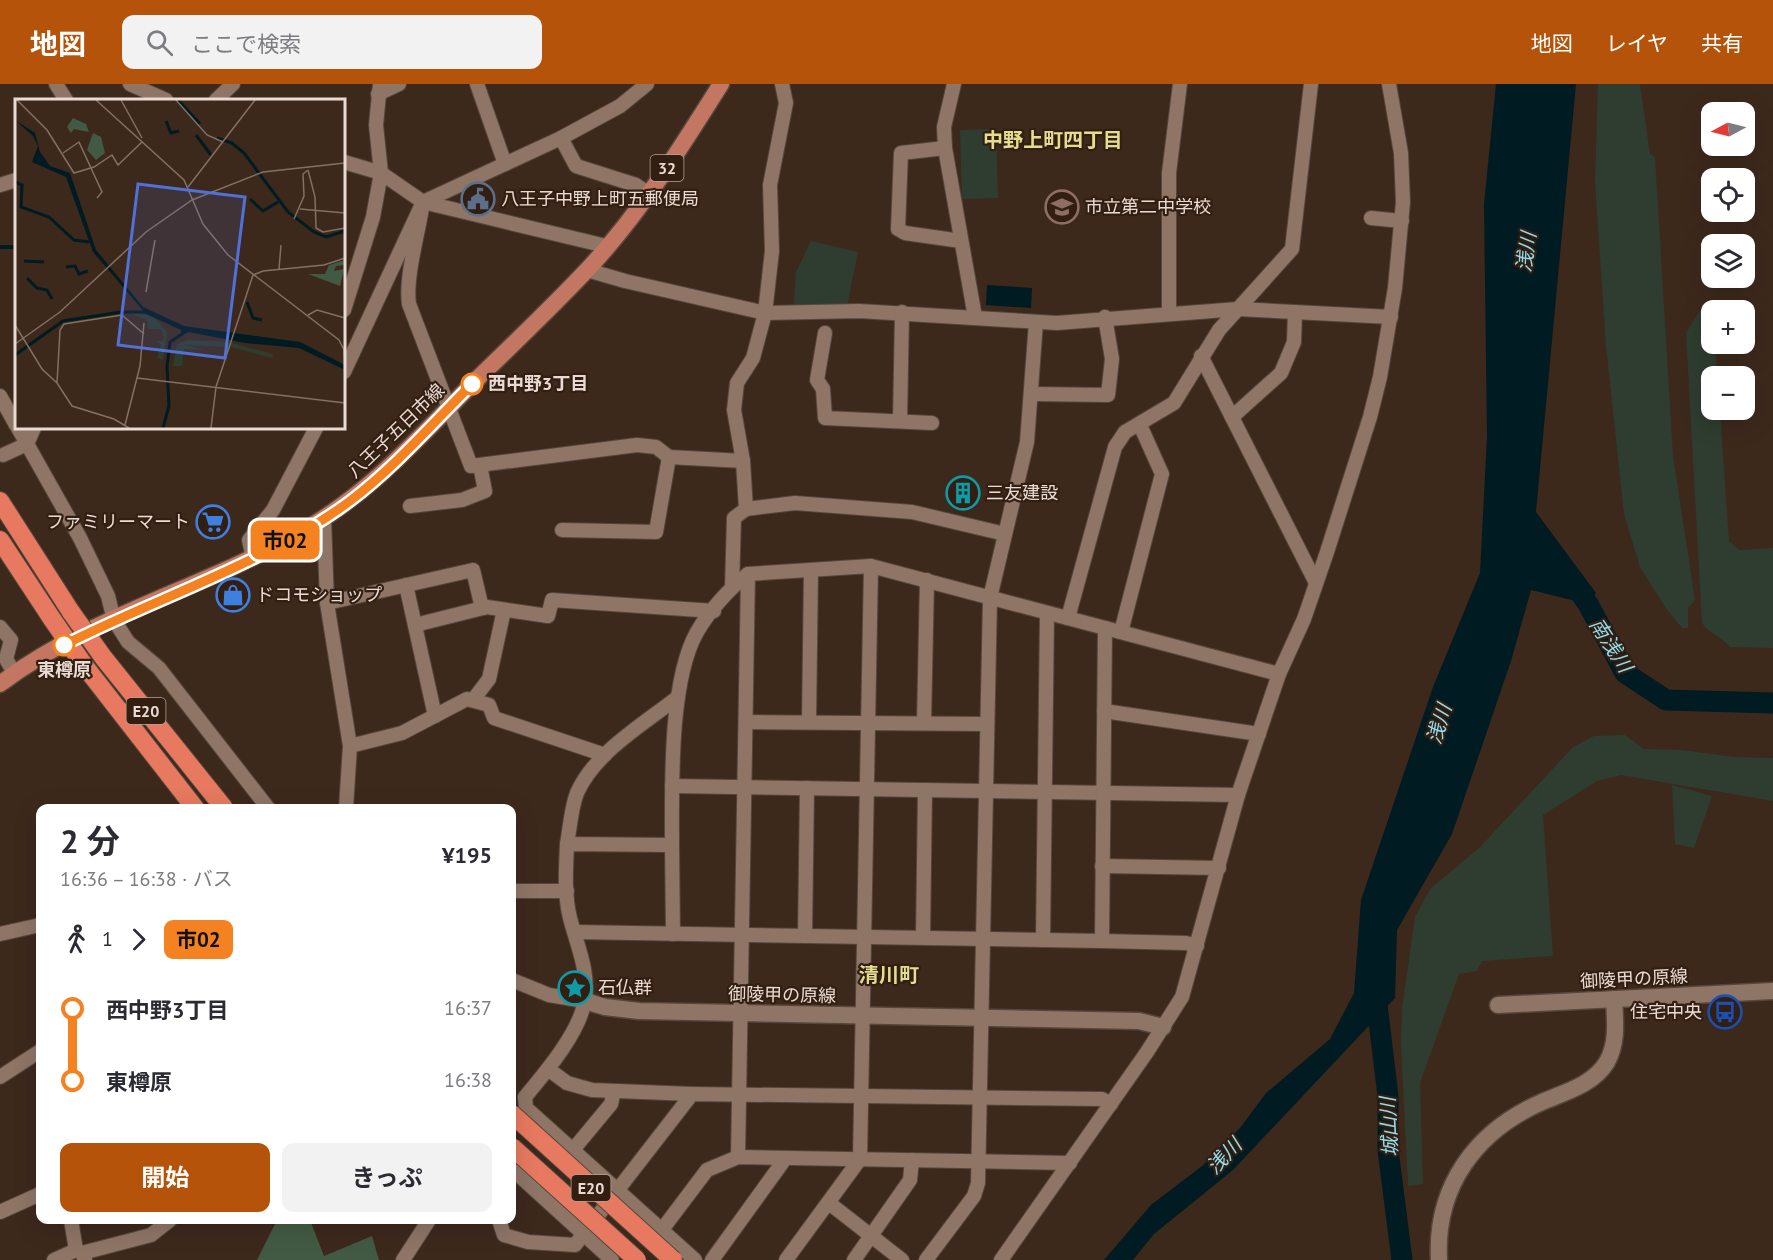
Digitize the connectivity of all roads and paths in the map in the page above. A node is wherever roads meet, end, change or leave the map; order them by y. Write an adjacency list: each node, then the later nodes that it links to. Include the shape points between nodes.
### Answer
1 (57, 84): 14 (street)
2 (130, 84): 15 (street)
3 (234, 84): 16 (street)
4 (399, 84): 13 (street)
5 (477, 84): 20 (street)
6 (647, 84): 17 (street, via 620,106)
7 (721, 84): 24 (main road, 八王子五日市線 / 32)
8 (782, 84): 36 (street, via 786,102 770,185 772,250)
9 (954, 84): 18 (street, via 944,127)
10 (1180, 84): 34 (street, via 1169,173)
11 (1311, 84): 32 (street, via 1292,249)
12 (1389, 84): 27 (street, via 1401,153)
13 (379, 89): 21 (street, via 376,125)
14 (65, 99)
15 (164, 99)
16 (217, 99)
17 (561, 138): 20 (street); 24 (street, via 576,166 636,185)
18 (945, 148): 28 (street); 28 (street, via 901,153 897,229)
19 (345, 162): 21 (street)
20 (505, 164): 25 (street)
21 (381, 173): 25 (street); 31 (street, via 373,217)
22 (15, 180): 23 (street)
23 (0, 185)
24 (649, 194): 29 (main road, 八王子五日市線 / 32)
25 (423, 202): 29 (street); 43 (street); 46 (street, via 407,292 411,314)
26 (1371, 218): 27 (street)
27 (1402, 221): 39 (street)
28 (961, 241): 37 (street)
29 (606, 246): 30 (main road, 八王子五日市線 / 32)
30 (587, 270): 36 (street); 46 (main road, 八王子五日市線 / 32)
31 (345, 307)
32 (1238, 309): 34 (street); 35 (street); 42 (street)
33 (902, 312): 36 (street); 37 (street); 49 (street)
34 (1169, 312): 38 (street)
35 (1295, 312): 39 (street); 47 (street, via 1294,342 1281,373)
36 (765, 313): 58 (street, via 753,358 737,383 734,411)
37 (975, 317): 40 (street)
38 (1106, 317): 40 (street); 44 (street, via 1112,359 1107,394)
39 (1391, 317): 72 (street, via 1370,417)
40 (1036, 322): 44 (street)
41 (825, 333): 49 (street, via 817,380 823,389 825,418)
42 (1201, 356): 47 (street); 51 (street, via 1174,403)
43 (345, 370)
44 (1032, 394): 65 (street, via 1027,442)
45 (0, 396): 48 (street)
46 (450, 407): 59 (street, via 471,466); 63 (main road, 八王子五日市線 / 32, via 376,480)
47 (1232, 417): 72 (street)
48 (15, 422)
49 (900, 422): 50 (street)
50 (932, 423)
51 (1140, 425): 81 (street, via 1125,432 1115,447); 86 (street, via 1162,474)
52 (19, 429): 55 (street)
53 (34, 429): 55 (street)
54 (315, 429): 67 (street, via 273,510 249,540)
55 (27, 444): 56 (street); 82 (street, via 108,596)
56 (3, 455)
57 (669, 457): 58 (street); 59 (street, via 656,447 638,445); 64 (street, via 656,532)
58 (743, 461): 62 (street)
59 (480, 465): 61 (street, via 485,491 462,500)
60 (0, 501): 112 (highway, E20, bridge, via 103,657)
61 (410, 506)
62 (746, 509): 65 (street, via 795,503 912,513); 74 (street, via 734,518)
63 (324, 518): 67 (main road, 八王子五日市線 / 32); 76 (street)
64 (562, 530)
65 (1005, 534): 75 (street)
66 (0, 540): 111 (highway, E20, bridge, via 86,668)
67 (253, 558): 82 (main road, 八王子五日市線 / 32)
68 (871, 566): 69 (street); 71 (street); 96 (street)
69 (811, 570): 70 (street); 95 (street)
70 (748, 574): 74 (street); 94 (street)
71 (927, 580): 75 (street); 97 (street)
72 (1316, 583): 88 (street)
73 (406, 585): 76 (street); 77 (street, via 473,570); 83 (street)
74 (732, 587): 79 (street)
75 (990, 598): 80 (street); 98 (street)
76 (327, 603): 100 (street)
77 (482, 608): 78 (street); 83 (street)
78 (504, 610): 79 (street, via 548,616 552,600); 91 (street, via 489,679)
79 (714, 610): 90 (street, via 696,633 679,682)
80 (1047, 614): 81 (street); 108 (street)
81 (1068, 618): 85 (street)
82 (114, 620): 87 (main road, 八王子五日市線 / 32); 113 (street, via 128,642 159,668)
83 (415, 626): 93 (street)
84 (0, 627): 87 (street, via 11,640 6,659)
85 (1105, 628): 86 (street); 92 (street)
86 (1121, 632): 88 (street)
87 (14, 673): 89 (main road, 八王子五日市線 / 32)
88 (1279, 674): 99 (street)
89 (0, 684)
90 (678, 697): 101 (street); 102 (street)
91 (473, 700): 93 (street, via 459,702); 101 (street, via 489,705 494,718)
92 (1104, 711): 99 (street); 109 (street)
93 (435, 716): 100 (street, via 402,733)
94 (747, 722): 95 (street); 103 (street)
95 (809, 722): 96 (street)
96 (868, 723): 97 (street); 105 (street)
97 (924, 723): 98 (street)
98 (987, 724): 107 (street)
99 (1259, 734): 110 (street)
100 (350, 746): 114 (street)
101 (605, 755): 115 (street, via 576,796)
102 (672, 786): 103 (street); 116 (street)
103 (745, 787): 104 (street); 125 (street)
104 (807, 788): 105 (street); 126 (street)
105 (867, 789): 106 (street); 127 (street)
106 (925, 790): 107 (street); 128 (street)
107 (986, 791): 108 (street); 129 (street)
108 (1045, 792): 109 (street); 130 (street)
109 (1102, 793): 110 (street); 117 (street)
110 (1238, 795): 118 (street)
111 (192, 804)
112 (221, 804)
113 (265, 804)
114 (346, 804)
115 (567, 844): 116 (street); 120 (street)
116 (672, 845): 124 (street)
117 (1102, 866): 118 (street); 131 (street)
118 (1219, 868): 132 (street)
119 (516, 891): 120 (street)
120 (567, 891): 122 (street, via 569,917)
121 (36, 926): 123 (street)
122 (575, 932): 124 (street); 136 (street, via 583,964)
123 (0, 933)
124 (673, 934): 125 (street)
125 (742, 935): 126 (street); 138 (street)
126 (805, 936): 127 (street)
127 (865, 936): 128 (street); 139 (street)
128 (922, 937): 129 (street)
129 (983, 938): 130 (street); 140 (street)
130 (1043, 940): 131 (street)
131 (1101, 941): 132 (street)
132 (1197, 946): 141 (street, via 1182,997)
133 (516, 982): 136 (street, 御陵甲の原線, via 549,995)
134 (1773, 991): 135 (street, 御陵甲の原線)
135 (1614, 999): 137 (street, 御陵甲の原線); 186 (street, via 1614,1043 1599,1072 1588,1082 1500,1125 1463,1166 1442,1217)
136 (585, 1001): 138 (street, 御陵甲の原線, via 639,1011); 143 (street)
137 (1498, 1005)
138 (740, 1014): 139 (street, 御陵甲の原線); 147 (street)
139 (863, 1016): 140 (street, 御陵甲の原線); 148 (street)
140 (981, 1017): 141 (street, 御陵甲の原線, via 1139,1021); 149 (street)
141 (1163, 1027): 150 (street)
142 (36, 1054): 144 (street)
143 (548, 1069): 145 (street, via 567,1083); 151 (street, via 525,1097)
144 (0, 1077)
145 (615, 1091): 146 (street); 153 (street, via 611,1104)
146 (692, 1094): 147 (street); 161 (street)
147 (739, 1094): 148 (street); 154 (street)
148 (861, 1095): 149 (street); 156 (street)
149 (980, 1096): 150 (street, via 1102,1099); 158 (street)
150 (1111, 1104): 159 (street)
151 (519, 1111): 153 (street); 178 (highway, E20, bridge)
152 (516, 1151): 177 (highway, E20, bridge)
153 (572, 1151): 161 (street)
154 (738, 1157): 155 (street); 169 (street, via 707,1170)
155 (785, 1159): 156 (street); 180 (street)
156 (860, 1159): 157 (street); 163 (street)
157 (912, 1160): 158 (street); 171 (street, via 910,1180)
158 (979, 1161): 159 (street); 184 (street, via 974,1196)
159 (1070, 1163): 185 (street)
160 (516, 1173): 170 (street)
161 (617, 1191): 169 (street); 170 (street)
162 (36, 1196): 164 (street)
163 (829, 1203): 171 (street); 181 (street)
164 (0, 1212)
165 (72, 1224): 172 (street)
166 (165, 1224): 172 (street, via 151,1235)
167 (426, 1224): 174 (street)
168 (500, 1224): 170 (street, via 504,1235 528,1242 575,1245)
169 (661, 1230): 179 (street)
170 (582, 1235): 175 (street, via 593,1250); 176 (street)
171 (871, 1237): 182 (street); 183 (street)
172 (81, 1254): 173 (street)
173 (54, 1260)
174 (403, 1260)
175 (590, 1260)
176 (612, 1260)
177 (637, 1260)
178 (673, 1260)
179 (695, 1260)
180 (712, 1260)
181 (786, 1260)
182 (854, 1260)
183 (902, 1260)
184 (926, 1260)
185 (1001, 1260)
186 (1439, 1260)

